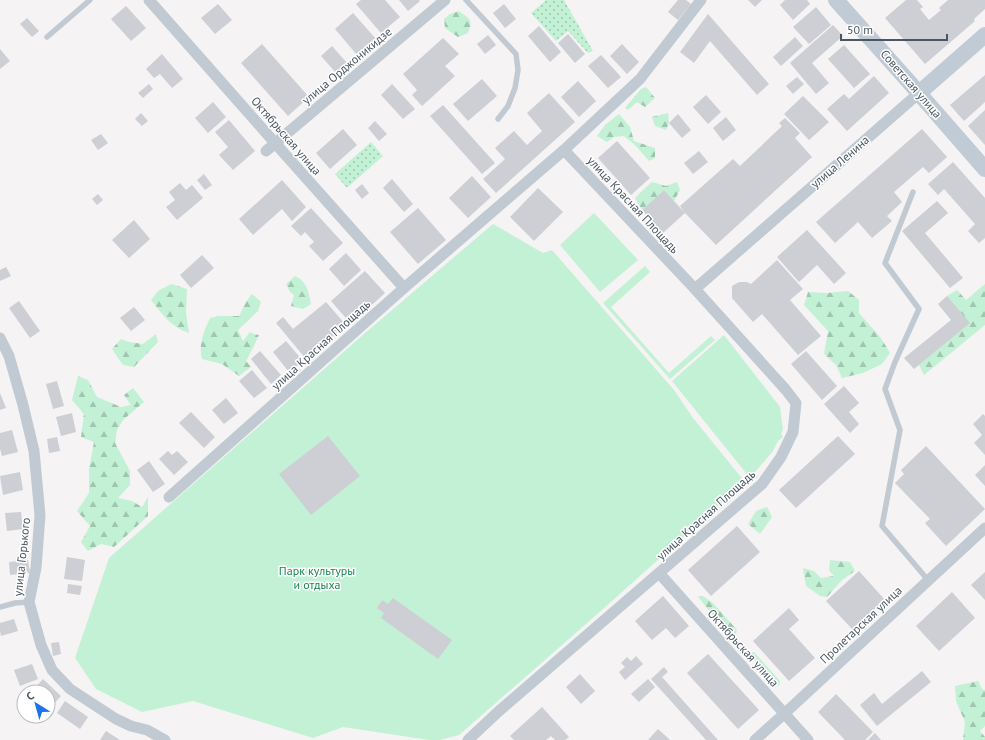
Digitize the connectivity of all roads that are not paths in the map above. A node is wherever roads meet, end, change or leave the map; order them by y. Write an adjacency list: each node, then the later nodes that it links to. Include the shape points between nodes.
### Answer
1 (90, 0): 8 (lane)
2 (149, 0): 11 (street, Октябрьская улица)
3 (446, 0): 11 (street, улица Орджоникидзе)
4 (466, 0): 10 (lane, via 516,54 518,70 514,88 508,106)
5 (701, 0): 12 (street, улица Красная Площадь, via 640,79)
6 (836, 0): 9 (street, Советская улица)
7 (985, 35): 9 (street, улица Ленина)
8 (47, 37)
9 (919, 93): 14 (street, Советская улица); 17 (street, улица Ленина)
10 (498, 119)
11 (275, 143): 13 (street, улица Орджоникидзе); 16 (street, Октябрьская улица)
12 (564, 150): 16 (street, улица Красная Площадь); 17 (street, улица Красная Площадь)
13 (266, 151)
14 (985, 169)
15 (913, 192): 22 (lane, via 885,263 919,309 885,389 900,430 882,526)
16 (404, 288): 19 (street, улица Красная Площадь)
17 (695, 289): 21 (street, улица Красная Площадь, via 796,403 793,432 781,457 762,484)
18 (0, 338): 23 (street, улица Горького, via 9,356 34,451 40,515 36,568)
19 (169, 497)
20 (985, 528): 22 (street, Пролетарская улица)
21 (659, 573): 25 (street, Октябрьская улица); 27 (street, улица Красная Площадь, via 498,711)
22 (928, 580): 25 (street, Пролетарская улица)
23 (30, 602): 24 (lane); 26 (street, улица Горького, via 41,645 52,670 70,689 116,719 147,730)
24 (0, 608)
25 (784, 714): 28 (street, Пролетарская улица); 29 (street, Октябрьская улица)
26 (165, 740)
27 (468, 740)
28 (755, 740)
29 (808, 740)

